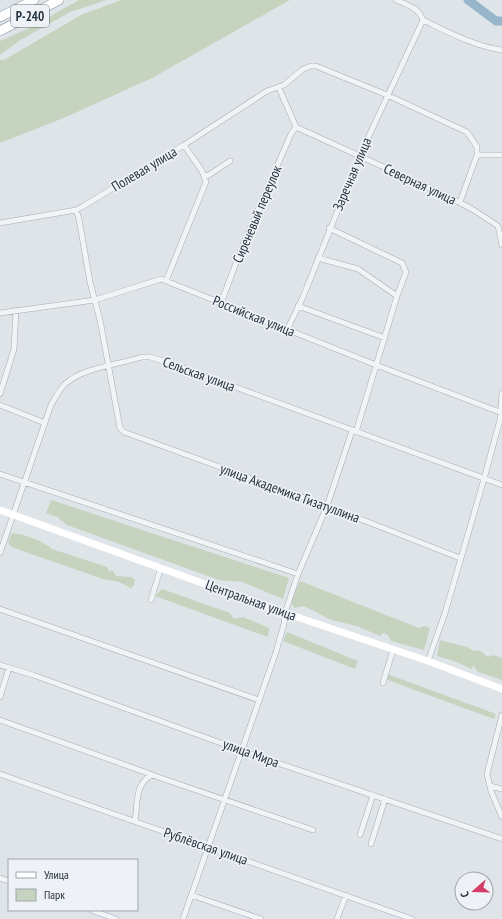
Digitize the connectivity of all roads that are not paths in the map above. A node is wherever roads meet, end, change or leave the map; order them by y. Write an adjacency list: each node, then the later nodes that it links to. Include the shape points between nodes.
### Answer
1 (34, 0): 4 (highway, Р-240)
2 (59, 0): 6 (highway, Р-240)
3 (396, 0): 5 (street, via 414,8)
4 (0, 17)
5 (423, 20): 7 (street, via 461,37); 9 (street, Заречная улица)
6 (0, 31)
7 (502, 50)
8 (279, 88): 9 (street, Полевая улица, via 298,73 316,66); 10 (street); 11 (street, Полевая улица, via 267,91)
9 (387, 95): 12 (street, Заречная улица); 13 (street, Полевая улица, via 467,132 477,147)
10 (296, 127): 12 (street, Северная улица); 26 (street, Сиреневый переулок)
11 (184, 145): 16 (street); 18 (street, Полевая улица)
12 (360, 155): 17 (street, Северная улица); 20 (street, Заречная улица)
13 (476, 155): 14 (street); 17 (street)
14 (502, 155)
15 (230, 161): 16 (street)
16 (205, 176): 23 (street, via 204,188)
17 (460, 202): 21 (street, Северная улица, via 498,226)
18 (76, 210): 19 (street, Полевая улица); 25 (street)
19 (0, 223)
20 (330, 228): 22 (street, Заречная улица); 24 (street, via 402,263 406,272)
21 (502, 245)
22 (318, 258): 24 (street, via 358,269); 27 (street, Заречная улица)
23 (166, 280): 25 (street, via 152,281); 26 (street, Российская улица)
24 (397, 296): 31 (street)
25 (95, 300): 28 (street); 33 (street)
26 (220, 302): 30 (street, Российская улица)
27 (298, 306): 30 (street, Заречная улица); 31 (street)
28 (16, 310): 29 (street); 35 (street, via 14,349)
29 (0, 313)
30 (287, 330): 32 (street, Российская улица)
31 (385, 338): 32 (street)
32 (376, 366): 37 (street, Российская улица); 39 (street)
33 (108, 367): 38 (street, Сельская улица, via 83,374 64,385 51,405); 39 (street, Сельская улица, via 150,357); 44 (street, улица Академика Гизатуллина, via 120,428 130,434)
34 (502, 393): 37 (street)
35 (0, 394)
36 (0, 405): 38 (street)
37 (501, 412): 41 (street)
38 (45, 423): 42 (street, Сельская улица)
39 (354, 432): 41 (street, Сельская улица); 44 (street)
40 (0, 474): 42 (street)
41 (484, 479): 43 (street, Сельская улица); 48 (street)
42 (24, 483): 46 (street, Сельская улица); 50 (street)
43 (502, 485)
44 (327, 506): 48 (street, улица Академика Гизатуллина); 50 (street)
45 (0, 510): 46 (street, Центральная улица)
46 (13, 514): 47 (street, Сельская улица); 49 (street, Центральная улица)
47 (0, 553)
48 (460, 558): 55 (street)
49 (161, 567): 51 (street); 53 (street, Центральная улица)
50 (298, 574): 53 (street)
51 (151, 600)
52 (0, 609): 61 (street)
53 (285, 613): 54 (street, Центральная улица); 61 (street, via 276,652)
54 (393, 650): 55 (street, Центральная улица); 58 (street)
55 (428, 661): 59 (street, Центральная улица)
56 (0, 665): 57 (street, улица Мира)
57 (9, 668): 60 (street); 64 (street, улица Мира)
58 (382, 683)
59 (502, 689)
60 (0, 697)
61 (259, 700): 64 (street)
62 (502, 715): 67 (street, via 488,770)
63 (0, 720): 66 (street)
64 (241, 749): 69 (street, улица Мира, via 254,756); 70 (street)
65 (0, 774): 73 (street, Рублёвская улица)
66 (153, 775): 70 (street); 73 (street, via 139,790)
67 (490, 786): 68 (street); 72 (street)
68 (502, 789)
69 (374, 795): 71 (street, улица Мира); 75 (street)
70 (224, 799): 74 (street); 78 (street)
71 (385, 799): 76 (street, улица Мира); 77 (street)
72 (502, 817)
73 (135, 821): 78 (street, Рублёвская улица)
74 (313, 830)
75 (360, 834)
76 (502, 839)
77 (371, 844)
78 (208, 847): 79 (street); 80 (street, Рублёвская улица)
79 (191, 895): 83 (street); 84 (street)
80 (346, 895): 85 (street); 86 (street, Рублёвская улица)
81 (94, 911): 82 (street)
82 (116, 919)
83 (182, 919)
84 (261, 919)
85 (337, 919)
86 (412, 919)

